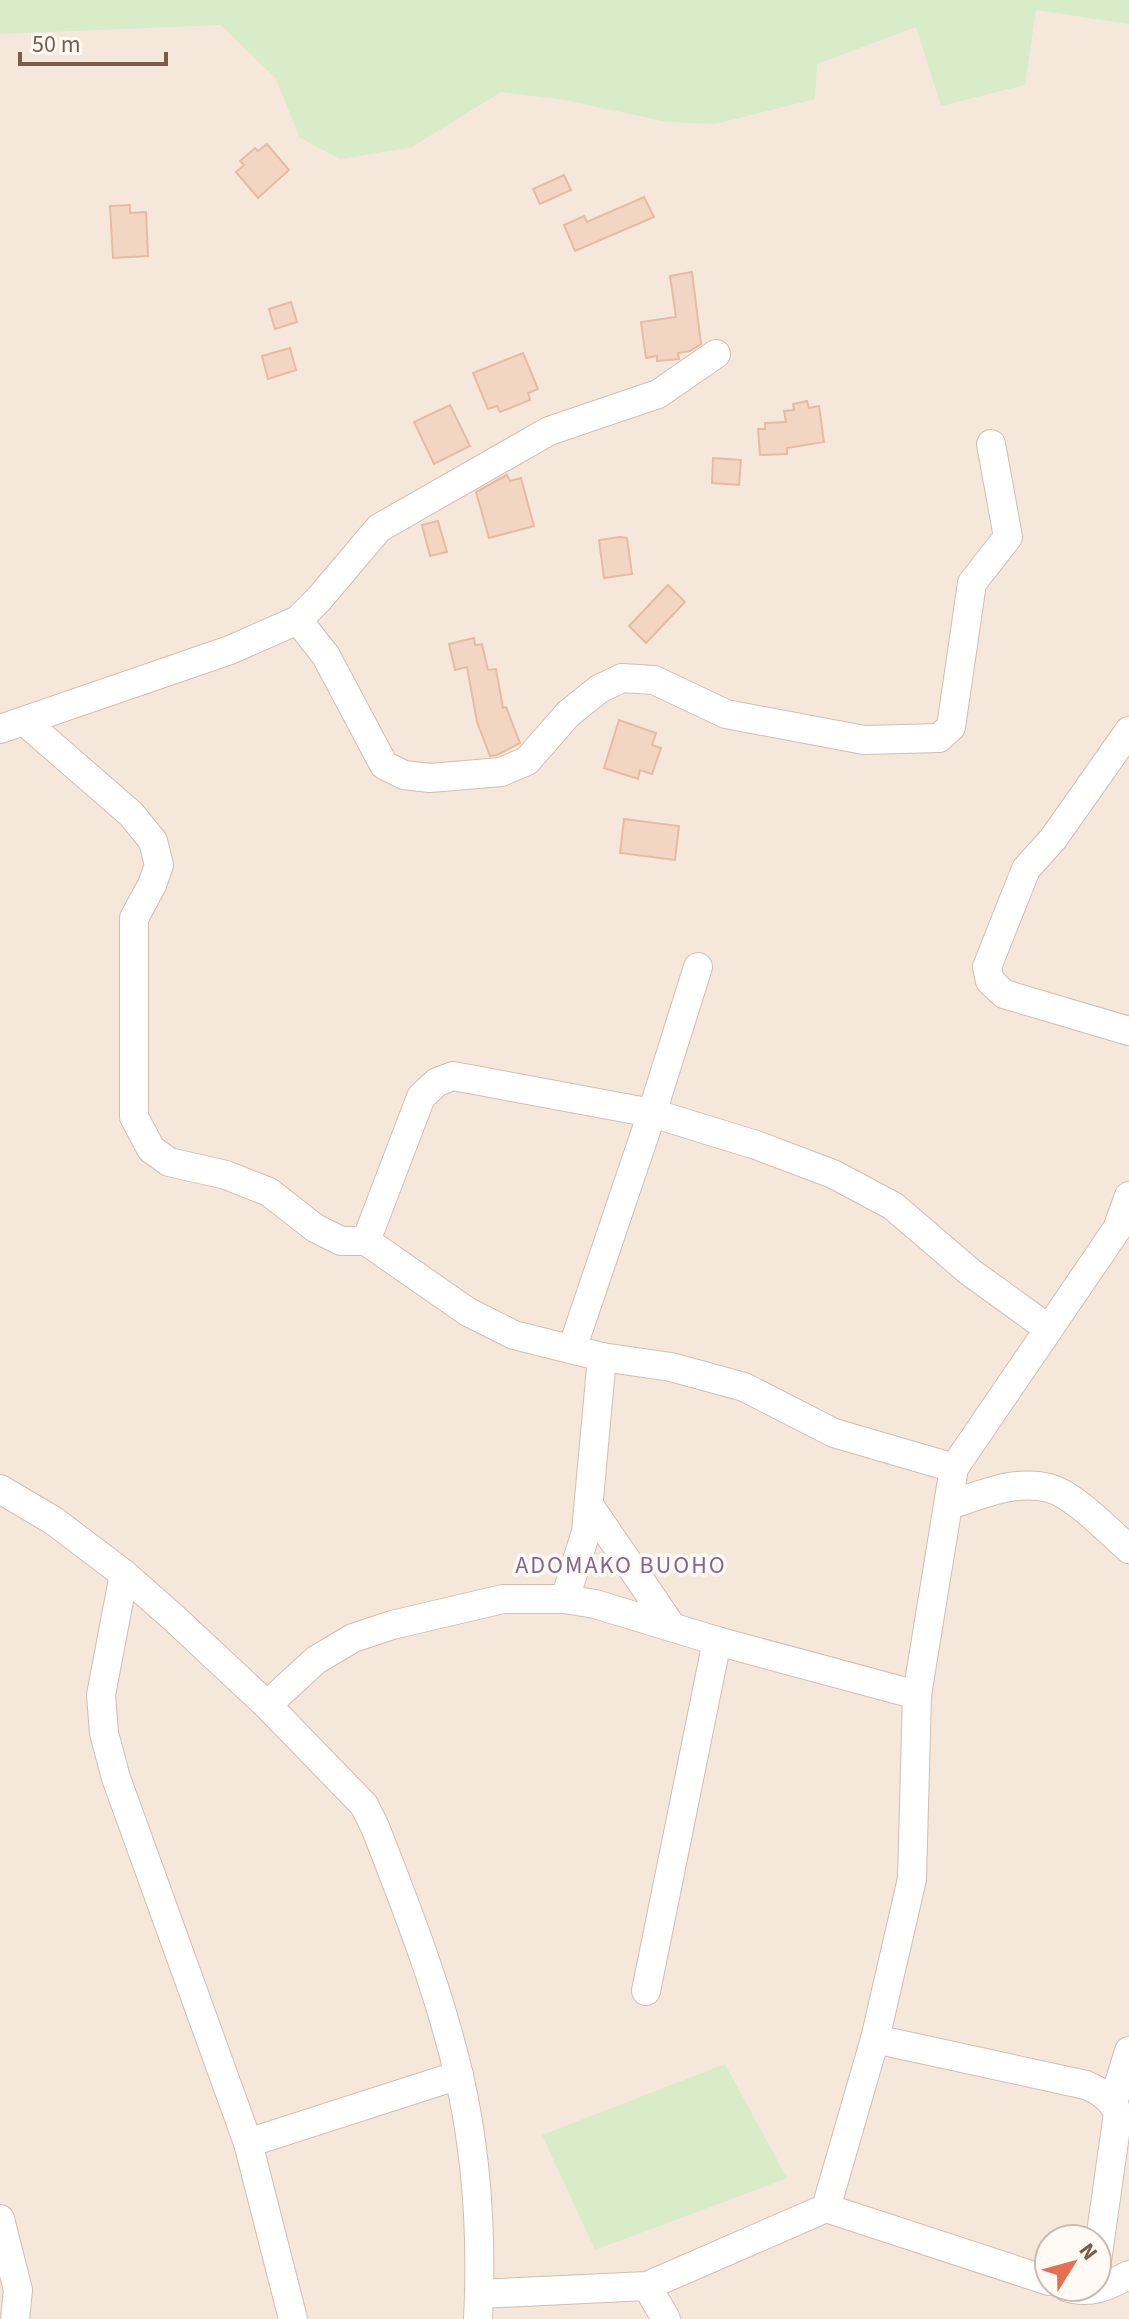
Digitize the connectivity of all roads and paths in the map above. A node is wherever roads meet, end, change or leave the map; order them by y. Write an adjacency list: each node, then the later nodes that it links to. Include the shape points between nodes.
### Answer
1 (716, 354): 3 (street, via 658,394 549,431 379,528)
2 (991, 444): 3 (street, via 1008,537 972,583 951,727 939,738 864,740 726,714 654,680 622,678 568,714 527,761 501,772 404,775 384,765 326,656)
3 (298, 620): 4 (street, via 230,650)
4 (12, 725): 10 (street, via 131,814 153,841 159,865 134,918 134,1117 151,1149 169,1162 269,1192 341,1241)
5 (1129, 731): 7 (street, via 1026,869 987,967 990,981 1004,994)
6 (698, 967): 8 (street)
7 (1129, 1031)
8 (652, 1113): 10 (street, via 453,1076 437,1082 421,1097); 11 (street, via 833,1174 893,1206 970,1272); 12 (street)
9 (1129, 1196): 11 (street, via 1117,1229)
10 (366, 1241): 12 (street, via 468,1312 514,1335)
11 (1049, 1329): 14 (street)
12 (572, 1349): 13 (street)
13 (602, 1357): 14 (street, via 671,1367 744,1387 834,1433); 16 (street)
14 (954, 1468): 17 (street)
15 (0, 1489): 19 (street, via 54,1521)
16 (589, 1505): 20 (street); 21 (street)
17 (950, 1505): 18 (street, via 1021,1485 1050,1488 1071,1499); 23 (street)
18 (1129, 1549)
19 (124, 1574): 24 (street); 30 (street, via 101,1695 104,1733)
20 (565, 1599): 21 (street); 24 (street, via 503,1599 353,1638 316,1660)
21 (672, 1627): 22 (street)
22 (717, 1641): 23 (street); 25 (street)
23 (917, 1695): 26 (street, via 912,1879)
24 (267, 1705): 28 (street, via 364,1805 434,1983)
25 (646, 1991)
26 (875, 2039): 29 (street, via 1086,2085); 31 (street)
27 (1129, 2051): 29 (street)
28 (459, 2075): 30 (street); 36 (street, via 469,2128)
29 (1113, 2103): 33 (street, via 1118,2113)
30 (248, 2143): 38 (street)
31 (826, 2208): 34 (street); 35 (street)
32 (0, 2219): 37 (street, via 18,2290)
33 (1102, 2223)
34 (1033, 2276)
35 (647, 2286): 36 (street); 39 (street)
36 (479, 2307)
37 (15, 2319)
38 (293, 2319)
39 (666, 2319)

